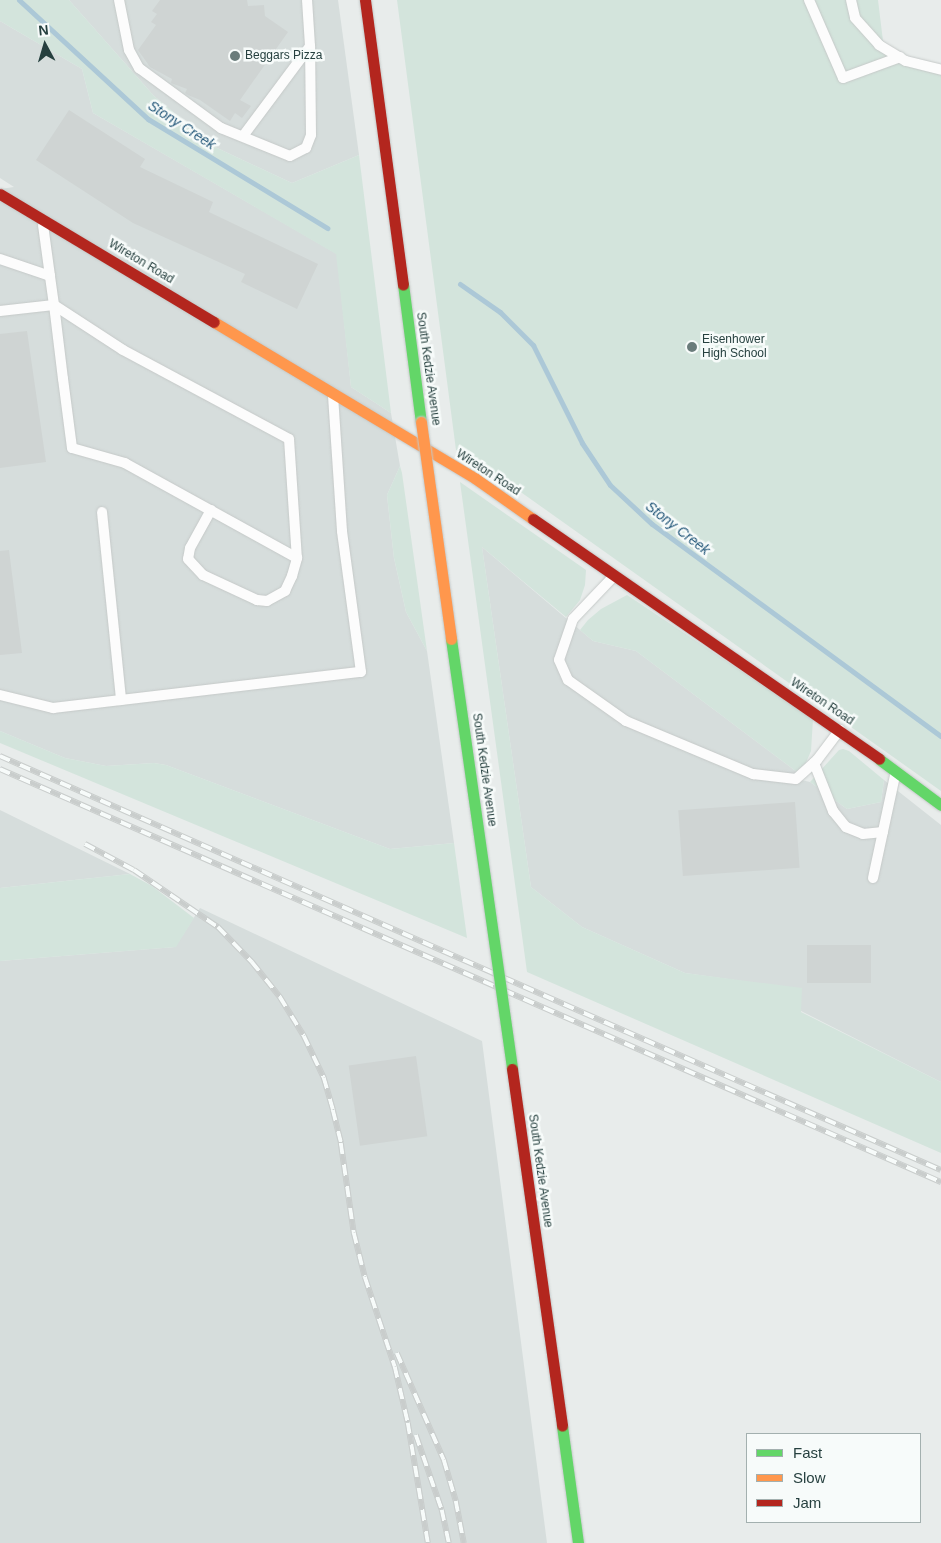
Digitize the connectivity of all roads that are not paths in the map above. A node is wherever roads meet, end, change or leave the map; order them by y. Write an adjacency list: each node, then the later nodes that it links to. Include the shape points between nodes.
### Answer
1 (118, 0): 9 (lane, via 129,50 139,68 221,128)
2 (308, 0): 6 (lane)
3 (365, 0): 29 (main road, South Kedzie Avenue, bridge)
4 (809, 0): 7 (lane, via 843,78)
5 (852, 0): 7 (lane, via 855,18 879,45)
6 (310, 46): 9 (lane); 9 (lane, via 311,135 306,148 290,156)
7 (900, 57): 8 (lane)
8 (941, 70)
9 (243, 136)
10 (0, 194): 11 (main road, Wireton Road)
11 (42, 219): 13 (lane); 16 (main road, Wireton Road)
12 (0, 259): 13 (lane)
13 (50, 276): 14 (lane)
14 (54, 305): 15 (lane); 17 (lane, via 72,448 125,463); 19 (lane, via 123,350 288,439)
15 (0, 311)
16 (333, 394): 20 (main road, Wireton Road, via 476,479); 22 (lane, via 342,530 362,672)
17 (211, 510): 19 (lane); 19 (lane, via 190,548 188,559 204,575 257,600 267,601 285,591)
18 (102, 512): 22 (lane)
19 (297, 558)
20 (614, 577): 23 (main road, Wireton Road); 24 (lane, via 573,620 559,660 568,680 626,721 753,774 796,779)
21 (0, 695): 22 (lane, via 53,708)
22 (122, 700)
23 (840, 730): 24 (lane); 25 (main road, Wireton Road)
24 (814, 763): 27 (lane, via 833,811 846,827 863,834)
25 (895, 771): 26 (main road, Wireton Road); 27 (lane)
26 (941, 805)
27 (883, 832): 28 (lane)
28 (873, 878)
29 (578, 1543)

